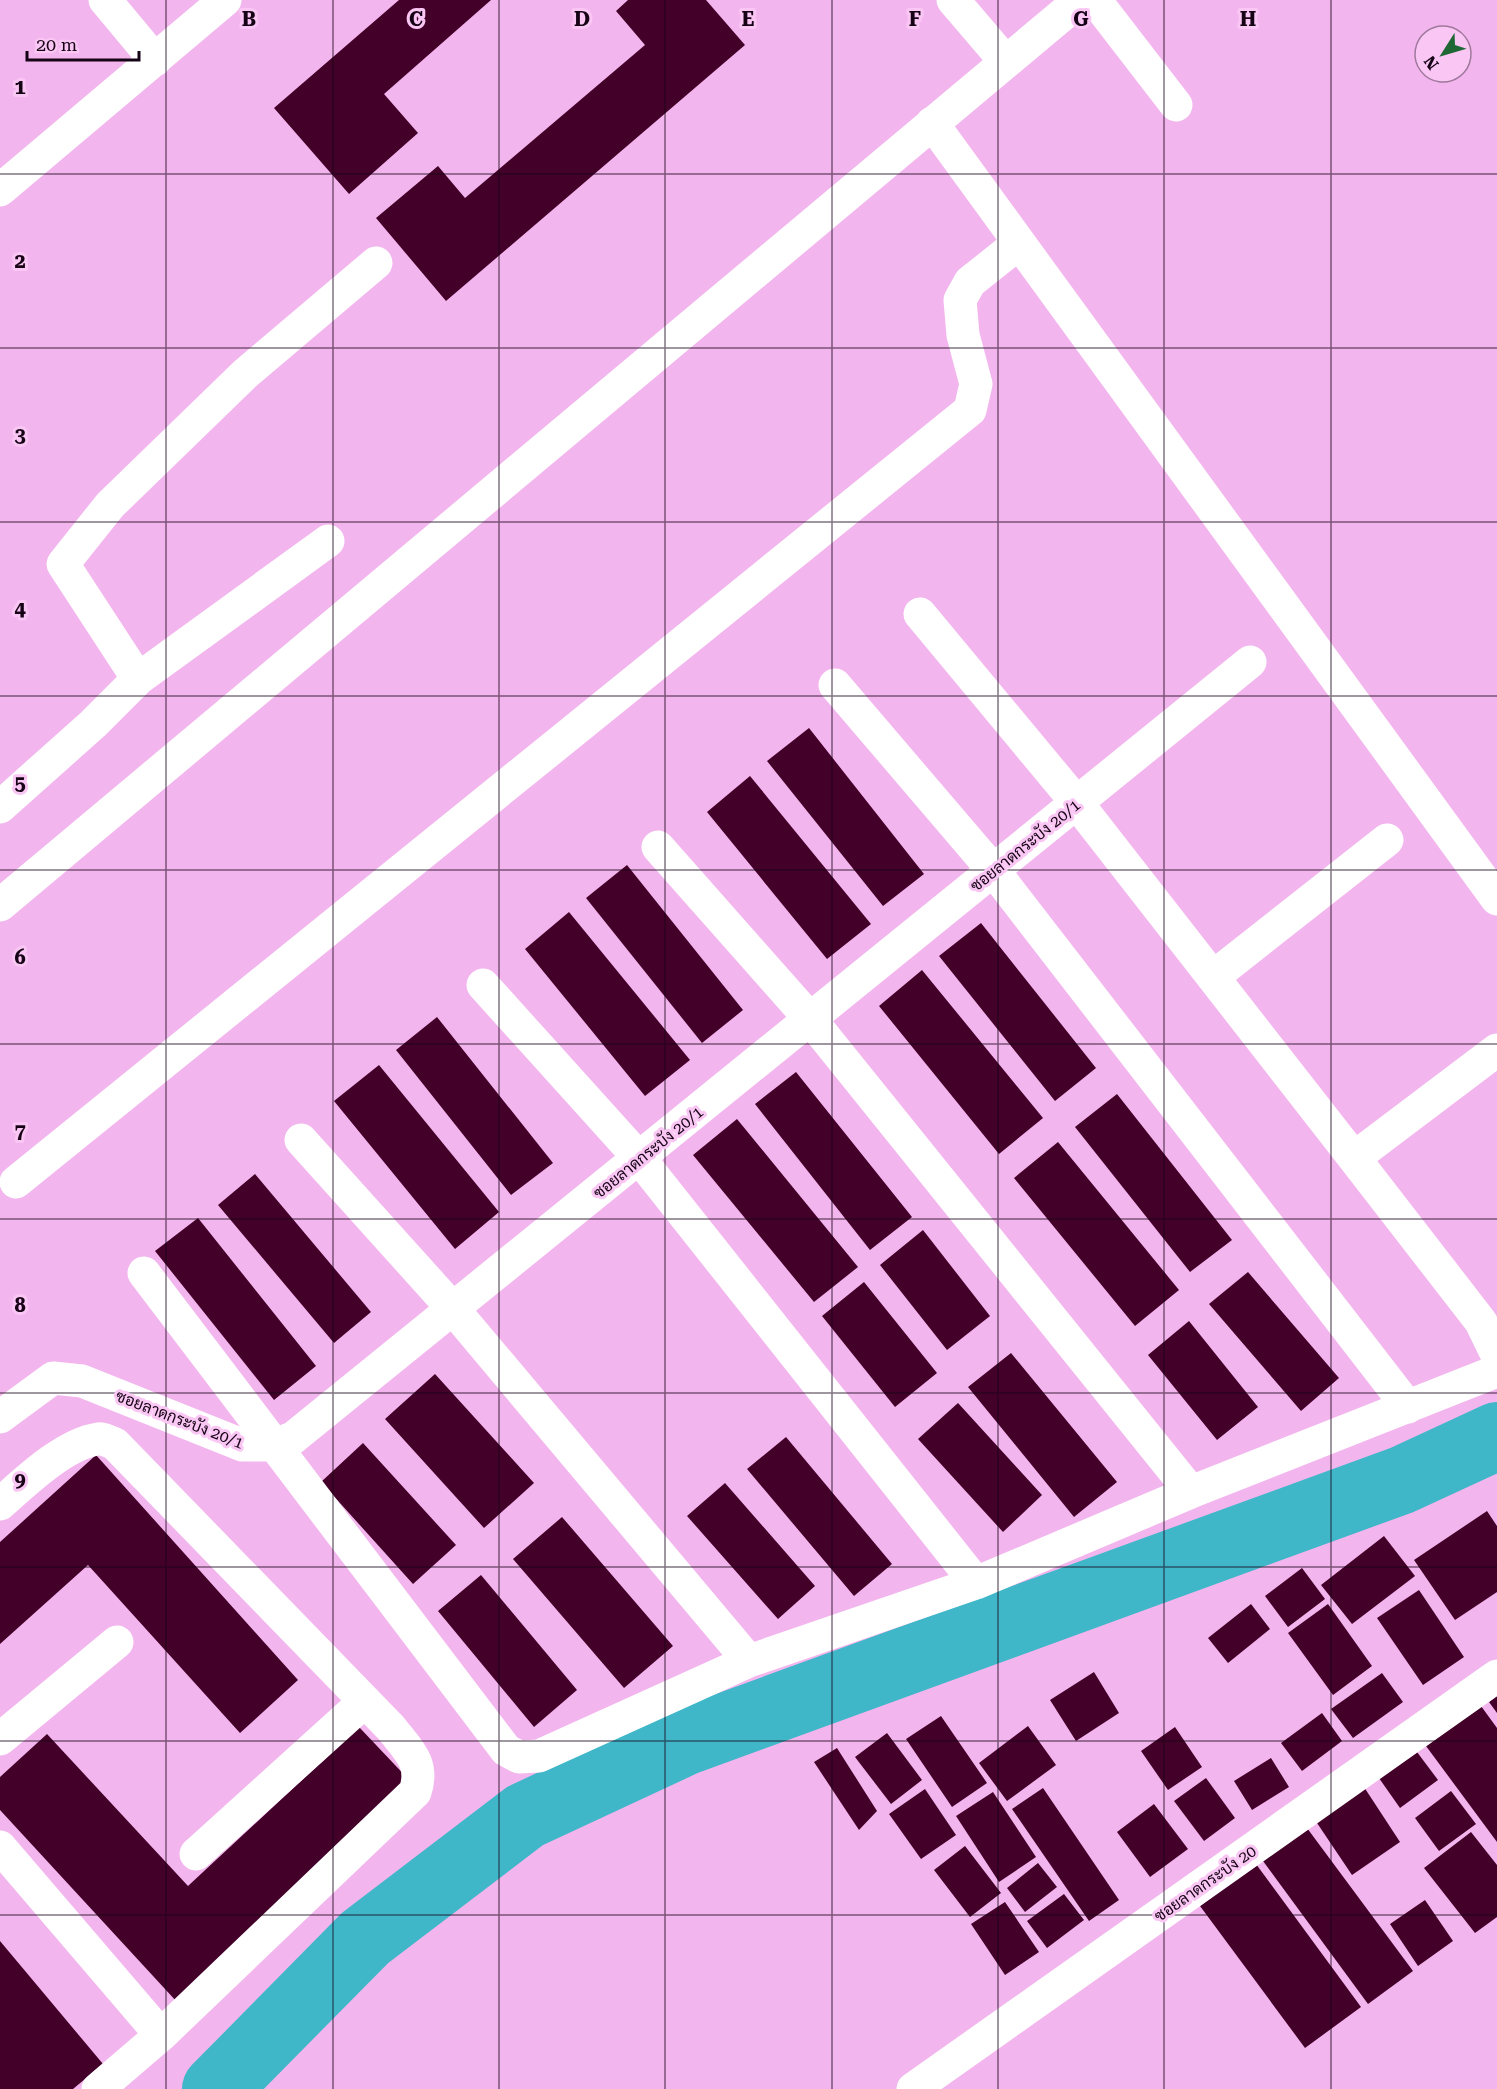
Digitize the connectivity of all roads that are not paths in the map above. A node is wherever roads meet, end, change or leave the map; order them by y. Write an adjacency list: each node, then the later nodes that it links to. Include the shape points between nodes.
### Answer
1 (105, 0): 6 (street)
2 (225, 0): 6 (street)
3 (953, 0): 7 (street)
4 (1080, 0): 7 (street)
5 (1095, 0): 8 (street)
6 (155, 60): 10 (street)
7 (1006, 62): 9 (street)
8 (1176, 105)
9 (932, 123): 11 (street); 24 (street)
10 (0, 190)
11 (1019, 243): 23 (street); 32 (street, via 970,282 960,300 963,335 976,384 970,410)
12 (376, 263): 16 (street, via 245,374 110,505 63,564)
13 (328, 542): 16 (street)
14 (920, 614): 18 (street)
15 (1250, 662): 18 (street, ซอยลาดกระบัง 20/1)
16 (138, 679): 19 (street)
17 (835, 685): 22 (street)
18 (1077, 803): 22 (street, ซอยลาดกระบัง 20/1); 25 (street)
19 (0, 807)
20 (1387, 840): 25 (street)
21 (658, 847): 27 (street)
22 (993, 870): 27 (street, ซอยลาดกระบัง 20/1); 37 (street)
23 (1497, 899)
24 (0, 904)
25 (1213, 977): 30 (street)
26 (483, 985): 31 (street)
27 (811, 1020): 31 (street, ซอยลาดกระบัง 20/1); 40 (street)
28 (1497, 1050): 30 (street)
29 (301, 1140): 34 (street)
30 (1354, 1158): 35 (street, via 1481,1322)
31 (640, 1159): 34 (street, ซอยลาดกระบัง 20/1); 42 (street)
32 (16, 1182)
33 (144, 1273): 39 (street)
34 (454, 1310): 39 (street, ซอยลาดกระบัง 20/1, via 311,1426); 44 (street)
35 (1497, 1355)
36 (1497, 1371): 37 (street)
37 (1408, 1407): 40 (street)
38 (0, 1417): 39 (street, ซอยลาดกระบัง 20/1, via 53,1378 82,1382 242,1444)
39 (275, 1445): 44 (street, via 506,1750 519,1758 539,1756)
40 (1191, 1492): 42 (street)
41 (0, 1504): 46 (street, via 40,1470 79,1445 100,1438 116,1444)
42 (976, 1583): 44 (street)
43 (117, 1642): 47 (street)
44 (749, 1661)
45 (1497, 1676): 52 (street, ซอยลาดกระบัง 20)
46 (365, 1701): 49 (street); 50 (street, via 392,1728 416,1761 420,1776 415,1792)
47 (0, 1739)
48 (0, 1846): 50 (street)
49 (196, 1854)
50 (161, 2035): 51 (street)
51 (98, 2089)
52 (913, 2089)

